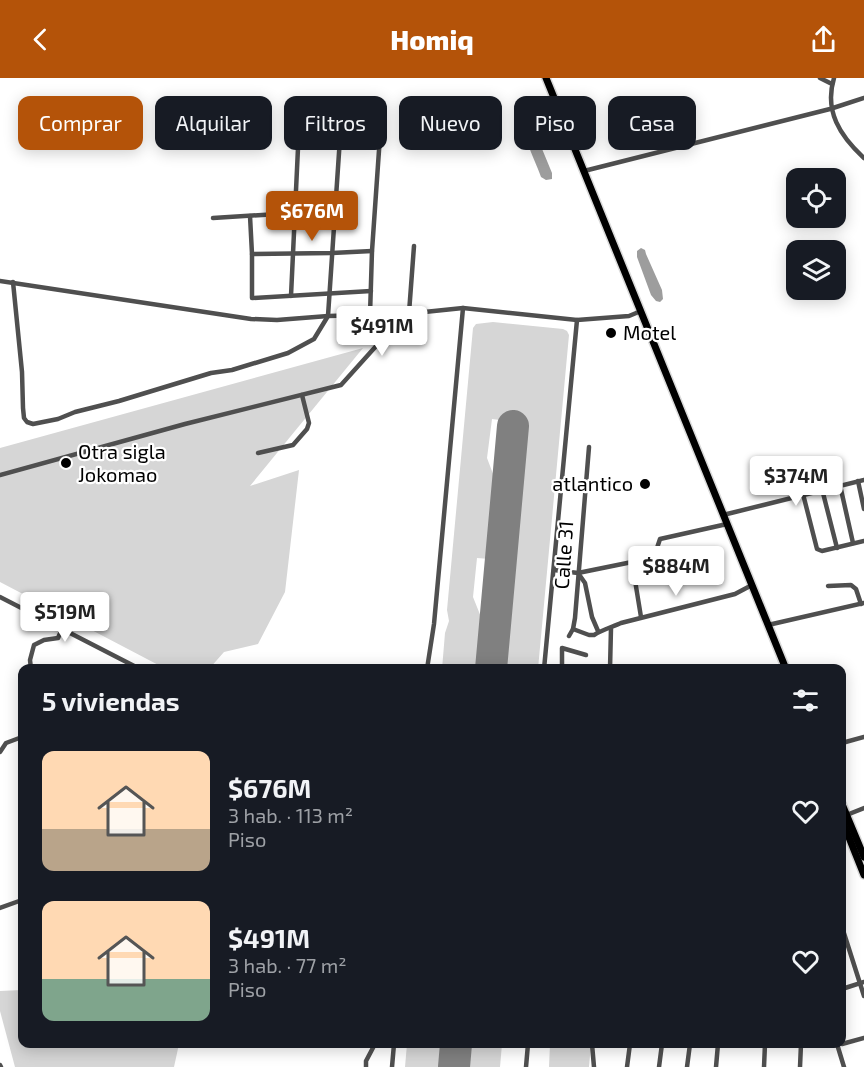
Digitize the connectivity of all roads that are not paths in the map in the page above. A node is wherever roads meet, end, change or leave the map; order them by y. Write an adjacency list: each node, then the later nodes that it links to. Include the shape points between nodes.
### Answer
1 (546, 78): 11 (highway)
2 (820, 78): 4 (street)
3 (834, 78): 4 (street)
4 (832, 84): 6 (street)
5 (864, 98): 6 (street)
6 (830, 109): 10 (street, via 842,134); 11 (street)
7 (298, 150): 12 (street)
8 (339, 150): 17 (street)
9 (379, 150): 16 (street)
10 (864, 158)
11 (584, 171): 26 (highway)
12 (294, 213): 13 (street); 19 (street)
13 (250, 216): 14 (street); 18 (street)
14 (213, 218)
15 (414, 246): 27 (street)
16 (372, 251): 17 (street); 22 (street)
17 (332, 253): 19 (street); 23 (street)
18 (252, 254): 19 (street); 24 (street, via 252,298)
19 (293, 254): 24 (street)
20 (0, 281): 21 (street)
21 (13, 282): 29 (street, via 251,319); 29 (street, via 24,418 33,424 288,353 314,339)
22 (370, 291): 23 (street); 28 (street)
23 (330, 294): 24 (street); 29 (street)
24 (291, 296)
25 (462, 308): 27 (street); 30 (street); 63 (street)
26 (641, 311): 30 (street, via 629,316); 41 (highway)
27 (407, 313): 28 (street); 31 (street, via 341,385)
28 (370, 315): 29 (street)
29 (328, 316)
30 (577, 320): 47 (street)
31 (302, 395): 33 (street, via 307,429 293,446); 34 (street)
32 (589, 447): 48 (street, Calle 31)
33 (258, 453)
34 (0, 475)
35 (864, 480): 36 (street)
36 (858, 481): 37 (street); 40 (street)
37 (840, 485): 38 (street); 44 (street)
38 (822, 489): 39 (street); 45 (street)
39 (803, 494): 41 (street); 45 (street, via 817,549)
40 (864, 509)
41 (723, 515): 42 (highway)
42 (727, 524): 46 (street, via 660,539 656,551); 49 (highway)
43 (864, 541): 44 (street)
44 (853, 543): 45 (street)
45 (837, 548)
46 (632, 562): 48 (street); 53 (street)
47 (554, 570): 48 (street); 64 (street)
48 (578, 573): 57 (street, Calle 31); 58 (street, via 585,583)
49 (752, 585): 53 (street, via 735,594); 54 (highway)
50 (828, 586): 52 (street, via 851,585)
51 (0, 597): 56 (street)
52 (862, 604): 54 (street)
53 (641, 617): 55 (street)
54 (768, 625): 67 (highway)
55 (611, 628): 58 (street); 66 (street)
56 (62, 629): 61 (street, via 58,638 34,645); 62 (street)
57 (573, 629): 58 (street, via 589,635); 59 (street, Calle 31)
58 (598, 631)
59 (569, 636)
60 (586, 655): 65 (street, via 562,648)
61 (30, 664)
62 (130, 664)
63 (428, 664)
64 (545, 664)
65 (562, 664)
66 (610, 664)
67 (784, 664)
68 (864, 737): 70 (street)
69 (18, 738): 71 (street, via 6,743)
70 (846, 742)
71 (0, 752)
72 (863, 810): 73 (street)
73 (846, 816)
74 (846, 823): 76 (highway)
75 (846, 825): 77 (highway)
76 (864, 857)
77 (864, 874)
78 (18, 901): 79 (street)
79 (0, 908)
80 (846, 938): 81 (street)
81 (862, 983): 82 (street); 83 (street)
82 (846, 988)
83 (864, 996)
84 (864, 1038): 85 (street)
85 (846, 1042)
86 (373, 1048): 97 (street)
87 (394, 1048): 98 (street)
88 (528, 1048): 99 (street)
89 (592, 1048): 100 (street)
90 (629, 1048): 101 (street)
91 (661, 1048): 102 (street)
92 (689, 1048): 103 (street)
93 (717, 1048): 104 (street)
94 (765, 1048): 105 (street)
95 (801, 1048): 106 (street)
96 (840, 1048): 107 (street)
97 (366, 1067)
98 (392, 1067)
99 (526, 1067)
100 (594, 1067)
101 (627, 1067)
102 (659, 1067)
103 (687, 1067)
104 (716, 1067)
105 (764, 1067)
106 (800, 1067)
107 (844, 1067)

